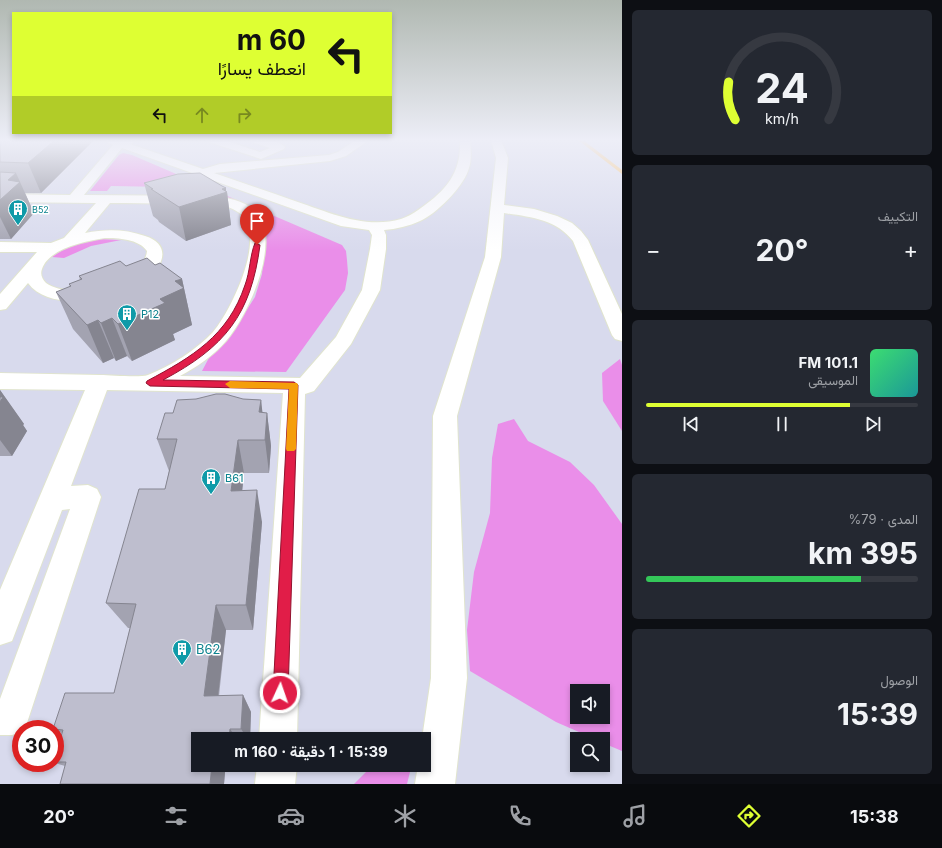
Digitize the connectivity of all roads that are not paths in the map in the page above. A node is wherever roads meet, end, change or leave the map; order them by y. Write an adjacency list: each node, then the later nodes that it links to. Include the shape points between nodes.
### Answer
1 (92, 177): 8 (street)
2 (213, 177): 12 (street, via 346,222)
3 (460, 177): 12 (street, via 448,193 414,219)
4 (501, 177): 10 (street)
5 (0, 188): 7 (street, via 48,189)
6 (0, 198): 7 (street)
7 (39, 198): 8 (street)
8 (74, 198): 9 (street)
9 (109, 198): 11 (street); 24 (street, via 228,202 250,214 258,237 250,280 233,318 201,353)
10 (498, 208): 21 (street, via 547,218 573,232 580,240); 32 (street, via 493,257 445,416 449,678)
11 (90, 219): 13 (street, via 93,227); 14 (street)
12 (375, 226): 25 (street, via 379,235 378,249 367,300 344,340 326,363 306,386)
13 (105, 234): 14 (street); 17 (street, via 128,235 146,241 155,252 151,265 142,275 119,287 80,295 61,294 41,287 34,279)
14 (70, 241): 16 (street)
15 (0, 247): 16 (street)
16 (56, 248): 17 (street)
17 (35, 265): 19 (street)
18 (0, 280): 19 (street)
19 (22, 281): 20 (street)
20 (0, 305)
21 (622, 335)
22 (0, 381): 23 (street)
23 (99, 382): 24 (street); 26 (street)
24 (150, 383): 25 (street)
25 (294, 385): 29 (street)
26 (53, 498): 27 (street); 28 (street, via 88,497 12,717)
27 (0, 629)
28 (0, 717)
29 (278, 732)
30 (276, 772): 31 (street)
31 (275, 784)
32 (435, 784)

